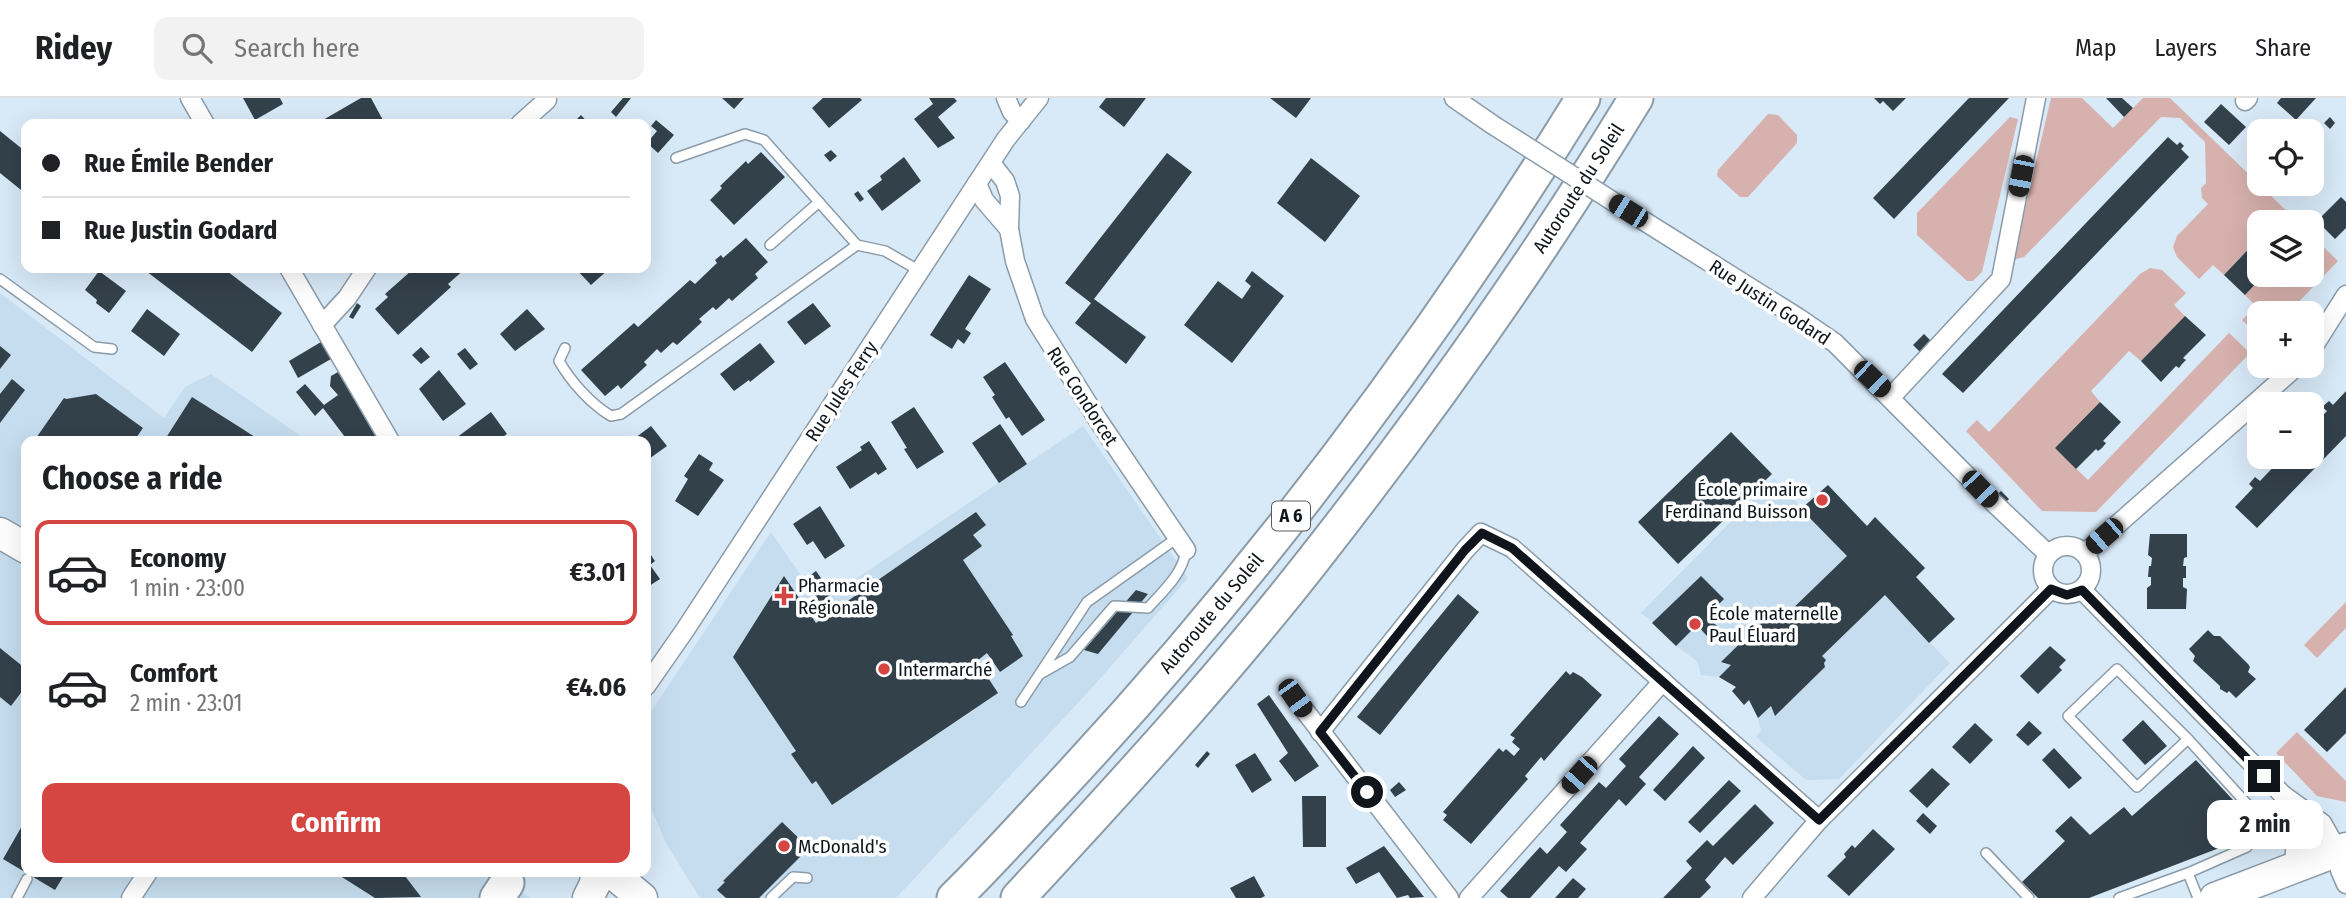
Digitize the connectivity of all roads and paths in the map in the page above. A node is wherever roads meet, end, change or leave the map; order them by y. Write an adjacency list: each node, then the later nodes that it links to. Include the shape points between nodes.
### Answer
1 (190, 98): 9 (street)
2 (1006, 98): 11 (street)
3 (1039, 98): 11 (street, Rue Jules Ferry)
4 (1454, 98): 29 (street, Rue Justin Godard, bridge, via 1797,317 1835,343)
5 (1583, 98): 61 (highway, Autoroute du Soleil / A 6, via 1426,335 1282,527 1118,724)
6 (1636, 98): 62 (highway, Autoroute du Soleil / A 6, via 1456,368 1311,563 1152,752)
7 (2036, 98): 29 (street, via 2001,279)
8 (547, 100): 10 (street)
9 (202, 119)
10 (526, 119)
11 (1021, 121): 13 (street, Rue Jules Ferry)
12 (676, 158): 15 (lane, via 753,135 764,140)
13 (990, 163): 14 (street, Rue Jules Ferry); 16 (street, Rue Condorcet, via 1010,196)
14 (977, 183): 16 (street, Rue Condorcet, via 984,200); 19 (street, Rue Jules Ferry)
15 (819, 202): 17 (lane); 18 (lane)
16 (1009, 229): 32 (street, Rue Condorcet, via 1022,285 1040,328)
17 (770, 245)
18 (857, 245): 19 (lane, via 885,251); 26 (lane, via 621,414 611,416 598,408 564,369 559,361)
19 (920, 271): 39 (street, Rue Jules Ferry)
20 (292, 273): 24 (street)
21 (364, 273): 24 (street)
22 (0, 279): 27 (lane, via 94,347)
23 (2346, 295): 25 (street)
24 (322, 325): 30 (street)
25 (2324, 330)
26 (565, 348)
27 (112, 349)
28 (2283, 378): 34 (street)
29 (1891, 397): 35 (street, Rue Justin Godard)
30 (387, 436)
31 (0, 533): 33 (main road)
32 (1181, 544): 38 (lane, via 1087,602); 38 (lane, via 1185,560 1148,608 1114,606 1070,657)
33 (21, 545)
34 (2085, 553): 35 (street, via 2070,546); 37 (street, via 2091,568)
35 (2048, 554): 36 (street, via 2042,569)
36 (2051, 589): 37 (street, via 2067,595); 46 (street)
37 (2082, 590): 45 (street)
38 (1038, 675): 42 (lane)
39 (651, 679)
40 (1663, 681): 43 (street, via 1512,548 1482,533); 46 (street); 64 (street)
41 (1295, 698): 43 (street)
42 (1021, 702)
43 (1320, 732): 63 (street)
44 (2188, 739): 44 (lane, via 2117,668 2068,716 2137,787); 49 (lane, via 2258,816 2246,847)
45 (2283, 794): 48 (street, via 2296,834); 50 (street, via 2322,823)
46 (1819, 820): 65 (street)
47 (1986, 853): 66 (lane)
48 (2294, 868): 50 (main road); 69 (main road)
49 (2188, 873): 67 (lane); 68 (lane)
50 (2343, 874): 70 (main road)
51 (145, 877): 57 (street)
52 (596, 877): 58 (main road)
53 (617, 877): 59 (main road)
54 (807, 878): 60 (lane, via 793,877)
55 (27, 879): 56 (lane)
56 (17, 898)
57 (131, 898)
58 (588, 898)
59 (642, 898)
60 (771, 898)
61 (954, 898)
62 (1018, 898)
63 (1449, 898)
64 (1469, 898)
65 (1752, 898)
66 (2029, 898)
67 (2119, 898)
68 (2198, 898)
69 (2215, 898)
70 (2268, 898)

